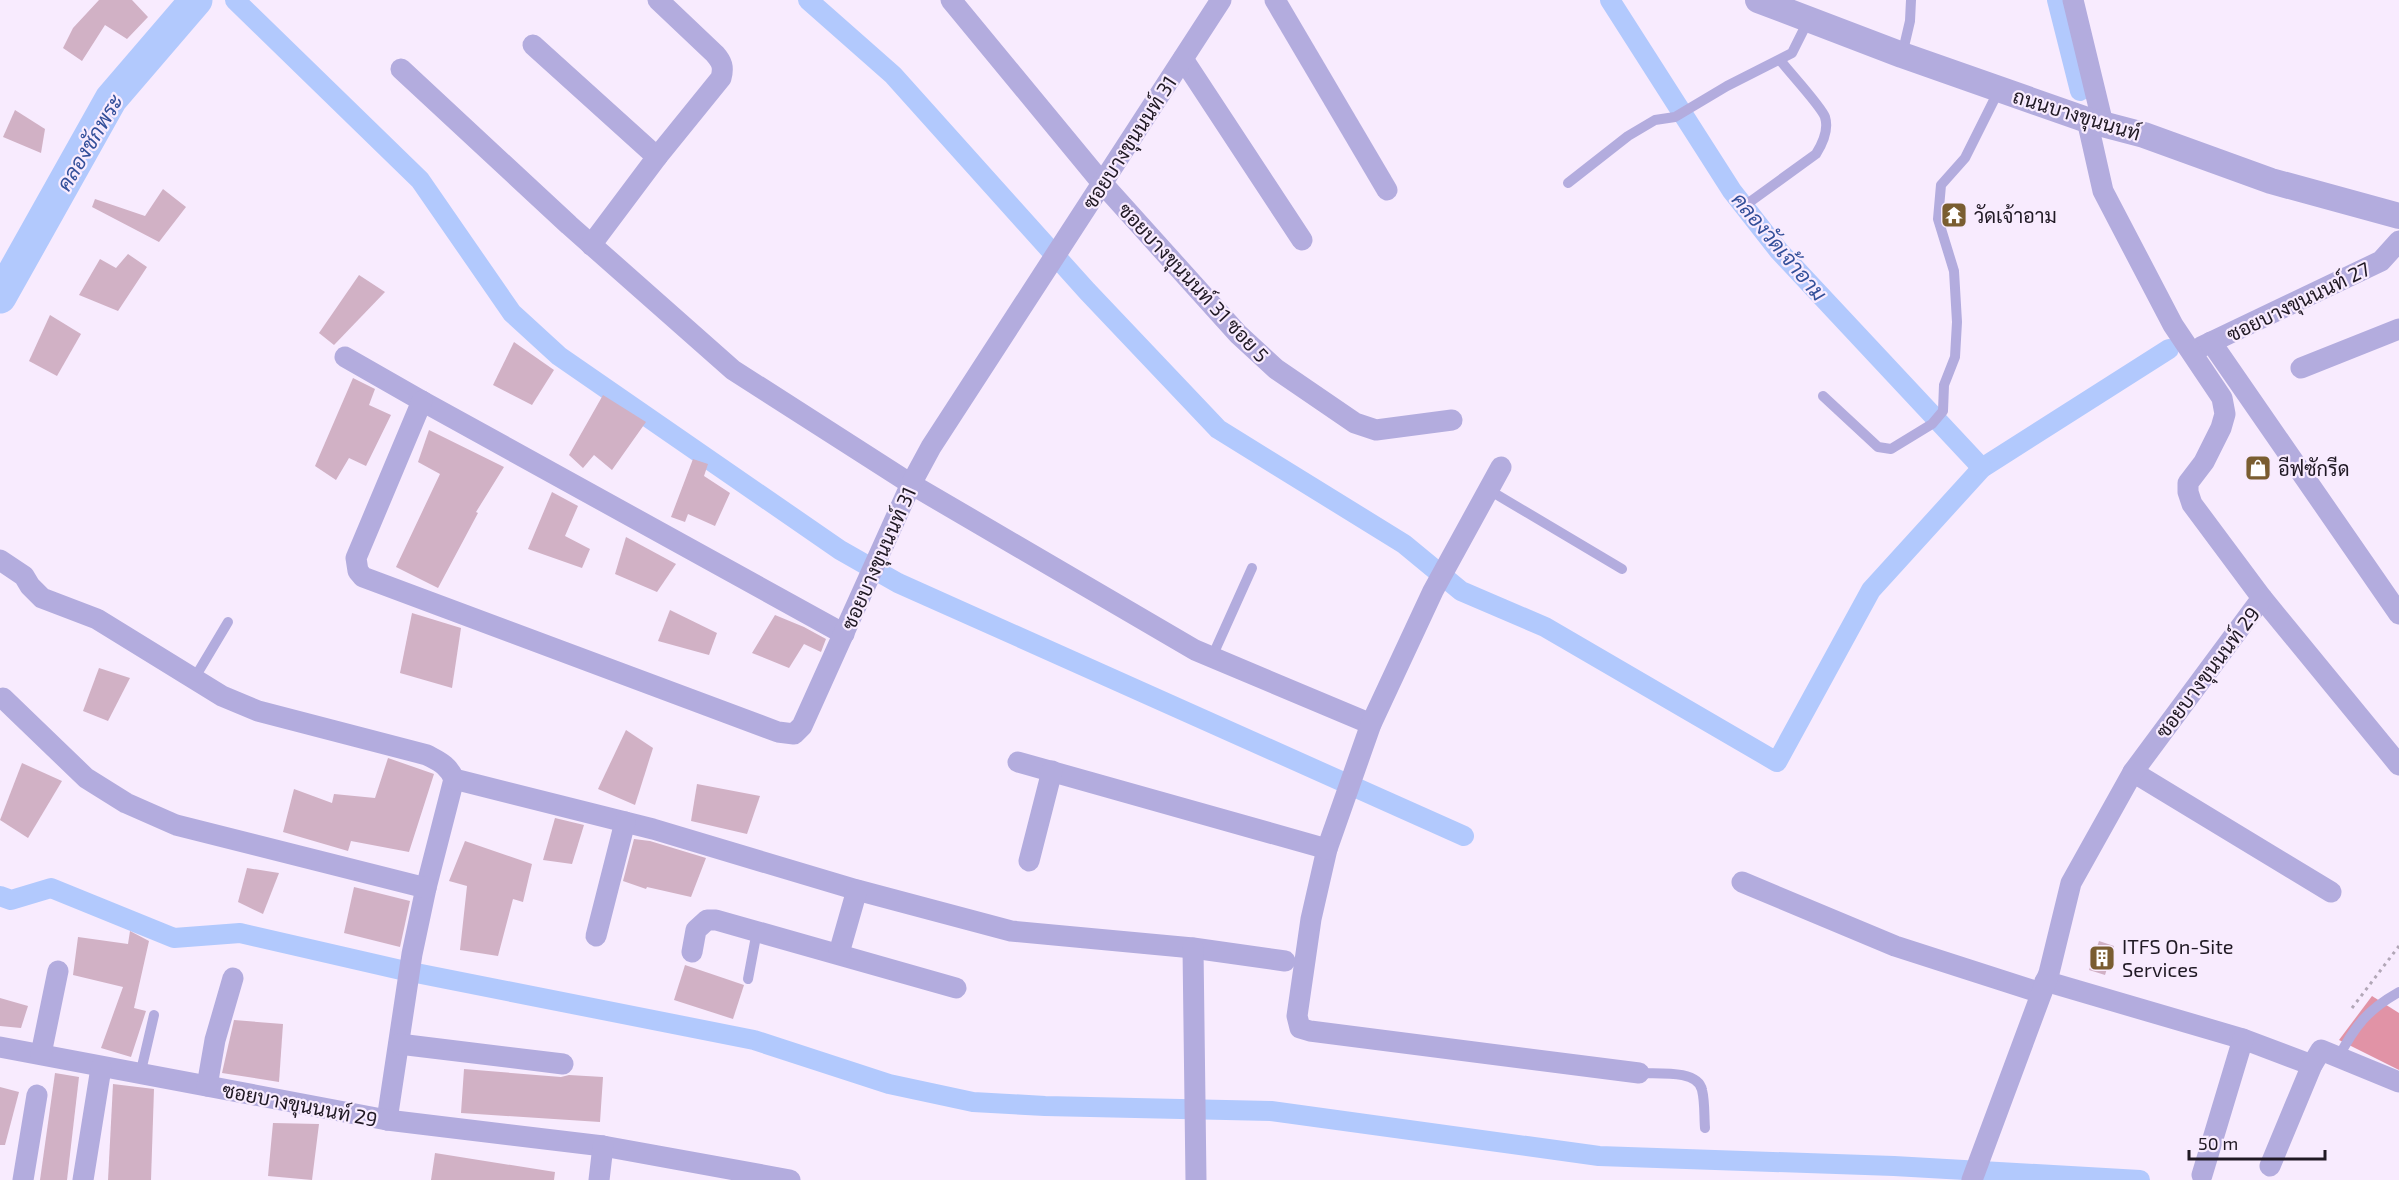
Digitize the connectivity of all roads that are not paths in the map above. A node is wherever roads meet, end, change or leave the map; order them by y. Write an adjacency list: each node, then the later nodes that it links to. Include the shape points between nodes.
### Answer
1 (658, 0): 16 (street, via 715,54 723,70 721,78)
2 (951, 0): 17 (street, ซอยบางขุนนนท์ 31 ซอย 5)
3 (1221, 0): 11 (street, ซอยบางขุนนนท์ 31)
4 (1275, 0): 19 (street)
5 (1758, 0): 8 (street, ถนนบางขุนนนท์)
6 (1911, 0): 10 (lane, via 1911,21)
7 (2073, 0): 15 (street, ซอยบางขุนนนท์ 29)
8 (1805, 11): 10 (street, ถนนบางขุนนนท์); 12 (lane, via 1792,53)
9 (533, 45): 16 (street)
10 (1902, 55): 14 (street, ถนนบางขุนนนท์)
11 (1182, 59): 17 (street, ซอยบางขุนนนท์ 31); 22 (street)
12 (1780, 60): 18 (lane, via 1675,117 1655,120); 20 (lane, via 1825,116 1826,129 1816,154)
13 (401, 69): 24 (street)
14 (1999, 90): 15 (street, ถนนบางขุนนนท์); 30 (lane, via 1965,158 1941,185 1938,219 1954,271 1957,322 1955,357 1944,385 1943,411 1932,424 1891,449 1878,447)
15 (2095, 122): 21 (street, ถนนบางขุนนนท์, via 2144,135 2271,181); 27 (street, ซอยบางขุนนนท์ 29, via 2103,191)
16 (657, 157): 24 (street)
17 (1102, 183): 32 (street, ซอยบางขุนนนท์ 31 ซอย 5, via 1238,334 1276,369 1320,401 1355,423 1376,430); 34 (street, ซอยบางขุนนนท์ 31)
18 (1568, 183)
19 (1387, 190)
20 (1747, 204)
21 (2399, 216)
22 (1302, 240)
23 (2399, 241): 26 (street, ซอยบางขุนนนท์ 27, via 2381,261)
24 (591, 245): 34 (street, via 733,370)
25 (2399, 328): 29 (street)
26 (2211, 342): 27 (street, ซอยบางขุนนนท์ 27); 40 (street)
27 (2187, 348): 39 (street, ซอยบางขุนนนท์ 29, via 2222,398 2225,414 2204,462 2188,483 2188,492 2192,504)
28 (345, 357): 31 (street)
29 (2301, 368)
30 (1823, 396)
31 (422, 401): 42 (street); 42 (street, ซอยบางขุนนนท์ 31, via 356,558 363,577 789,734 802,726)
32 (1452, 420)
33 (1501, 467): 35 (street)
34 (911, 484): 42 (street, ซอยบางขุนนนท์ 31); 43 (street)
35 (1489, 490): 38 (lane); 46 (street, via 1433,591)
36 (0, 560): 44 (street, via 24,576 42,598 97,619)
37 (1252, 568): 43 (lane)
38 (1622, 569)
39 (2262, 598): 48 (street); 50 (street, ซอยบางขุนนนท์ 29)
40 (2399, 614)
41 (228, 622): 44 (lane)
42 (844, 634)
43 (1212, 657): 46 (street)
44 (194, 679): 51 (street, via 258,711 427,755 444,764)
45 (3, 698): 56 (street, via 86,778 126,804 176,825)
46 (1371, 724): 53 (street)
47 (1018, 762): 49 (street)
48 (2399, 765)
49 (1052, 771): 53 (street); 54 (street)
50 (2133, 772): 58 (street); 68 (street, ซอยบางขุนนนท์ 29, via 2071,883)
51 (454, 780): 52 (street); 56 (street)
52 (625, 822): 57 (street); 60 (street)
53 (1327, 849): 79 (street, via 1311,919 1297,1016 1300,1028)
54 (1029, 861)
55 (1742, 882): 68 (street, via 1895,946)
56 (426, 888): 73 (street)
57 (857, 890): 61 (street, via 1011,931); 63 (street)
58 (2331, 892)
59 (757, 931): 62 (street, via 706,920 696,930); 63 (street); 67 (lane)
60 (596, 936)
61 (1193, 948): 64 (street); 93 (street)
62 (692, 952)
63 (839, 953): 69 (street)
64 (1285, 961)
65 (58, 971): 75 (street)
66 (233, 978): 82 (street)
67 (748, 979)
68 (2043, 987): 72 (street); 94 (street, ซอยบางขุนนนท์ 29)
69 (956, 988)
70 (2399, 992): 76 (lane, via 2372,1008)
71 (154, 1015): 80 (lane)
72 (2243, 1039): 76 (street); 88 (street)
73 (399, 1044): 77 (street); 84 (street)
74 (0, 1047): 75 (street, ซอยบางขุนนนท์ 29)
75 (41, 1054): 78 (street, ซอยบางขุนนนท์ 29)
76 (2324, 1058): 81 (street); 87 (street)
77 (563, 1064)
78 (101, 1068): 80 (street, ซอยบางขุนนนท์ 29); 90 (street)
79 (1639, 1073): 85 (lane, via 1685,1075 1695,1080 1702,1088)
80 (140, 1075): 82 (street, ซอยบางขุนนนท์ 29)
81 (2399, 1082)
82 (207, 1086): 84 (street, ซอยบางขุนนนท์ 29)
83 (37, 1095): 89 (street)
84 (387, 1120): 86 (street, ซอยบางขุนนนท์ 29)
85 (1705, 1128)
86 (603, 1146): 91 (street); 92 (street, ซอยบางขุนนนท์ 29)
87 (2270, 1166)
88 (2202, 1175)
89 (23, 1180)
90 (83, 1180)
91 (599, 1180)
92 (790, 1180)
93 (1196, 1180)
94 (1972, 1180)

